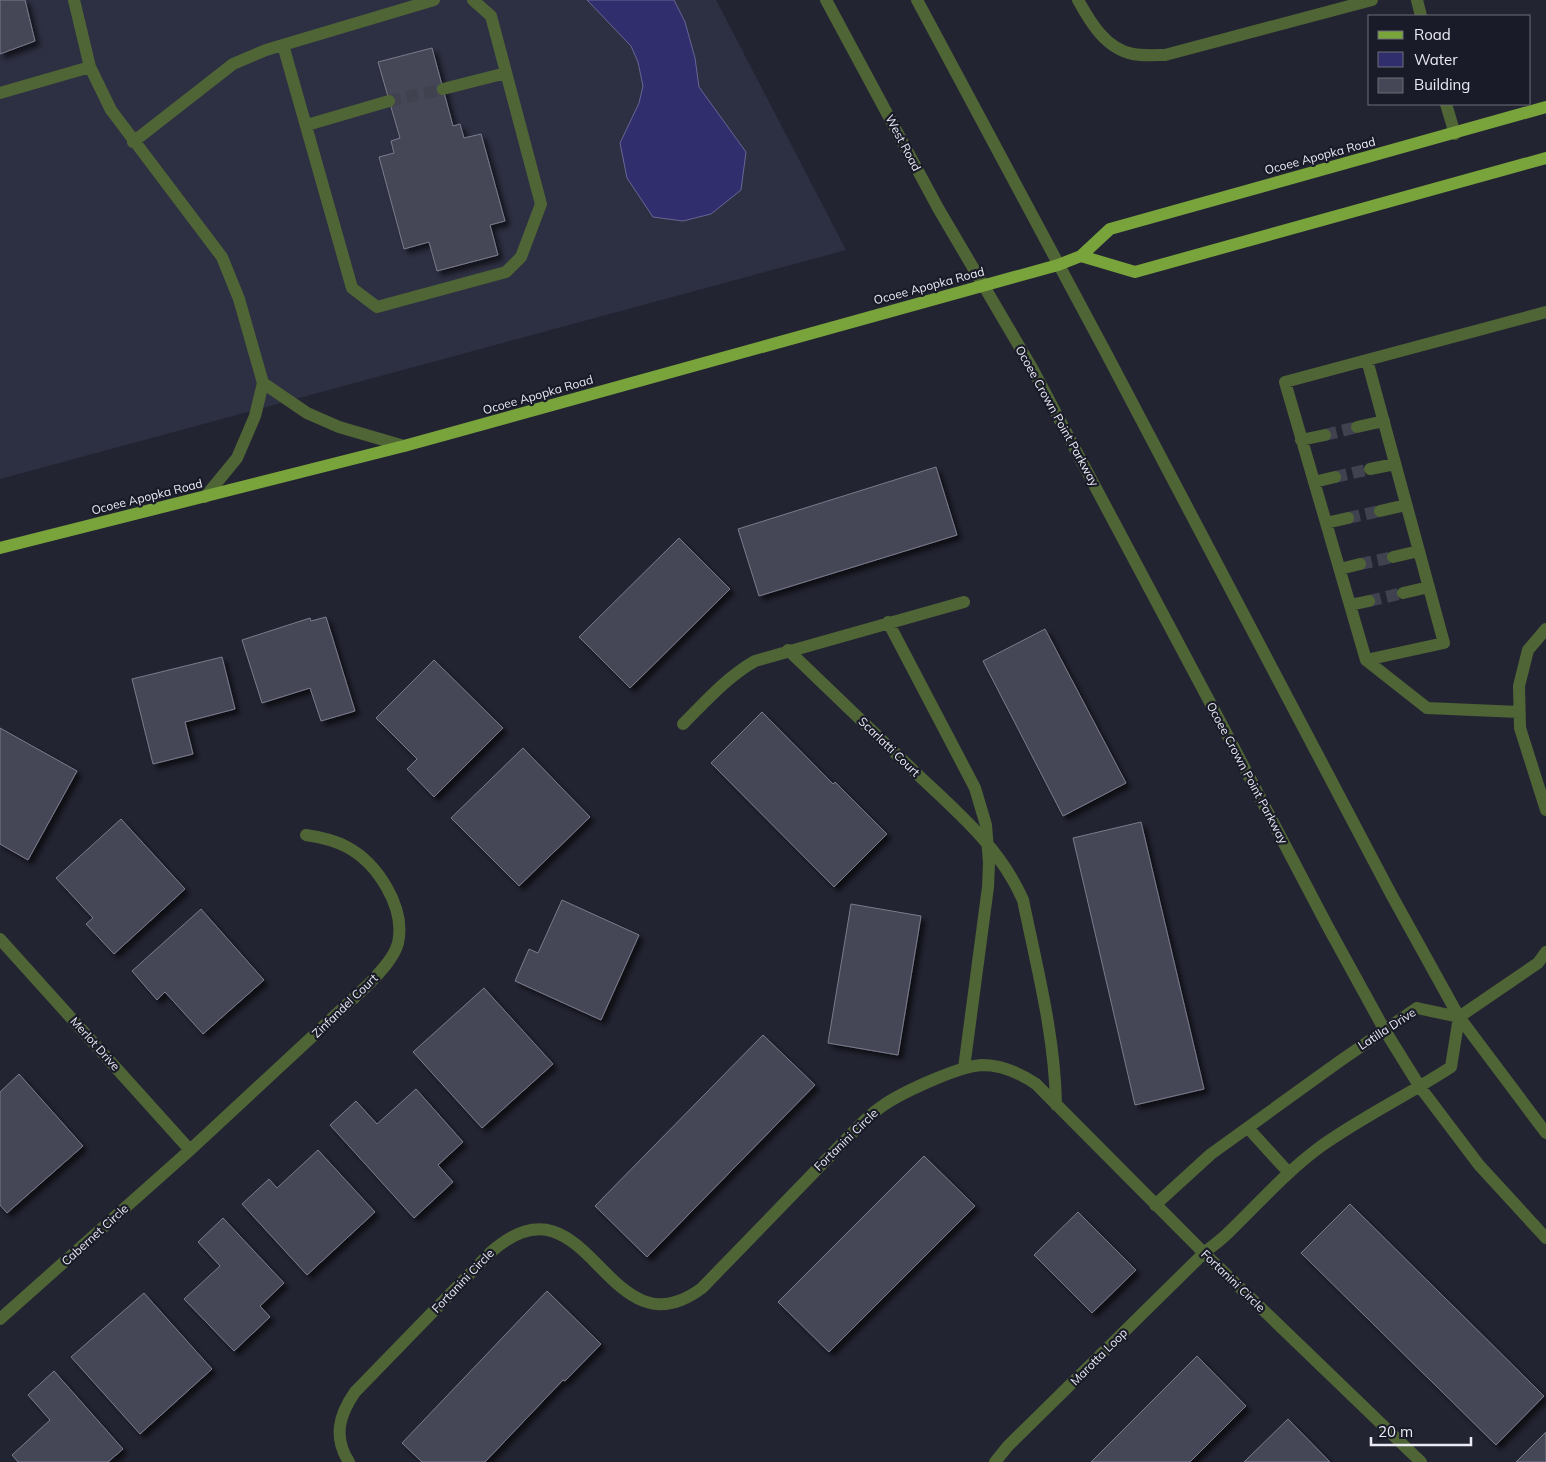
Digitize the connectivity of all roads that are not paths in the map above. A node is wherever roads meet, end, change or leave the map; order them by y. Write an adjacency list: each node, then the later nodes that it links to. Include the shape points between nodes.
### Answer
1 (74, 0): 11 (street)
2 (434, 0): 10 (street)
3 (473, 0): 12 (street, via 491,16)
4 (826, 0): 24 (street, West Road)
5 (917, 0): 23 (street)
6 (1078, 0): 8 (street, via 1089,20 1108,42 1132,54 1165,55)
7 (1417, 0): 9 (street)
8 (1364, 1)
9 (1421, 15)
10 (284, 44): 18 (street); 20 (street, via 232,64)
11 (90, 67): 14 (street); 20 (street, via 111,110)
12 (506, 73): 13 (street); 18 (street, via 541,204 521,256 506,272 377,307 352,288)
13 (443, 89)
14 (0, 93)
15 (389, 101): 18 (street)
16 (1446, 105): 19 (street)
17 (1546, 107): 19 (main road, Ocoee Apopka Road)
18 (307, 125)
19 (1455, 134): 22 (main road, Ocoee Apopka Road, via 1110,229)
20 (134, 142): 27 (street, via 222,257 240,299)
21 (1546, 158): 22 (main road, via 1135,272)
22 (1081, 256): 23 (main road, Ocoee Apopka Road)
23 (1058, 265): 24 (main road, Ocoee Apopka Road); 63 (street)
24 (982, 285): 32 (main road, Ocoee Apopka Road); 64 (street, Ocoee Crown Point Parkway, via 1032,368)
25 (1546, 312): 26 (street)
26 (1367, 360): 28 (street); 31 (street, via 1285,382)
27 (263, 383): 32 (street, via 307,413 339,427); 37 (street, via 255,416 237,458)
28 (1384, 421): 29 (street); 33 (street)
29 (1357, 427)
30 (1325, 435): 31 (street)
31 (1301, 440): 36 (street)
32 (404, 446): 37 (main road, Ocoee Apopka Road)
33 (1395, 464): 34 (street); 38 (street)
34 (1370, 469)
35 (1335, 477): 36 (street)
36 (1314, 482): 41 (street)
37 (205, 497): 42 (main road, Ocoee Apopka Road)
38 (1406, 505): 39 (street); 43 (street)
39 (1380, 511)
40 (1348, 518): 41 (street)
41 (1326, 523): 46 (street)
42 (0, 548)
43 (1418, 551): 44 (street); 47 (street)
44 (1393, 556)
45 (1360, 564): 46 (street)
46 (1340, 569): 51 (street)
47 (1429, 587): 48 (street); 55 (street, via 1444,643)
48 (1403, 593)
49 (1369, 600): 51 (street)
50 (964, 602): 52 (street)
51 (1350, 605): 55 (street)
52 (888, 622): 54 (street); 60 (street, via 975,788)
53 (1546, 629): 56 (street, via 1528,650 1519,686)
54 (788, 650): 57 (street, via 740,669); 60 (street, Scarlatti Court)
55 (1366, 660): 56 (street, via 1427,708)
56 (1519, 712): 58 (street, via 1520,728)
57 (683, 724)
58 (1546, 810)
59 (306, 835): 70 (street, Zinfandel Court, via 348,847 383,881 394,900 400,923 398,944 370,983)
60 (988, 844): 65 (street, via 988,887); 67 (street, Scarlatti Court, via 1014,880 1023,900 1049,1026)
61 (0, 939): 70 (street, Merlot Drive)
62 (1546, 952): 63 (street, via 1538,963)
63 (1459, 1017): 64 (street, Latilla Drive, via 1417,1008); 66 (street, via 1451,1067); 69 (street)
64 (1384, 1029): 66 (street, Ocoee Crown Point Parkway); 68 (street, Latilla Drive)
65 (964, 1068): 67 (street, Fortanini Circle, via 983,1065 1022,1074); 76 (street, Fortanini Circle, via 894,1099 868,1117 702,1288 678,1302 649,1303 634,1297 619,1287 580,1247 551,1230 536,1228 504,1240 345,1406 340,1422 340,1439)
66 (1420, 1087): 71 (street, via 1348,1128); 73 (street, Ocoee Crown Point Parkway, via 1479,1164)
67 (1056, 1105): 72 (street, Fortanini Circle)
68 (1248, 1128): 71 (street); 72 (street, Latilla Drive, via 1211,1154)
69 (1546, 1133)
70 (190, 1150): 75 (street, Cabernet Circle)
71 (1289, 1173): 74 (street)
72 (1155, 1205): 74 (street, Fortanini Circle)
73 (1546, 1238)
74 (1204, 1253): 77 (street, Marotta Loop); 78 (street, Fortanini Circle)
75 (0, 1320)
76 (349, 1462)
77 (995, 1462)
78 (1421, 1462)

